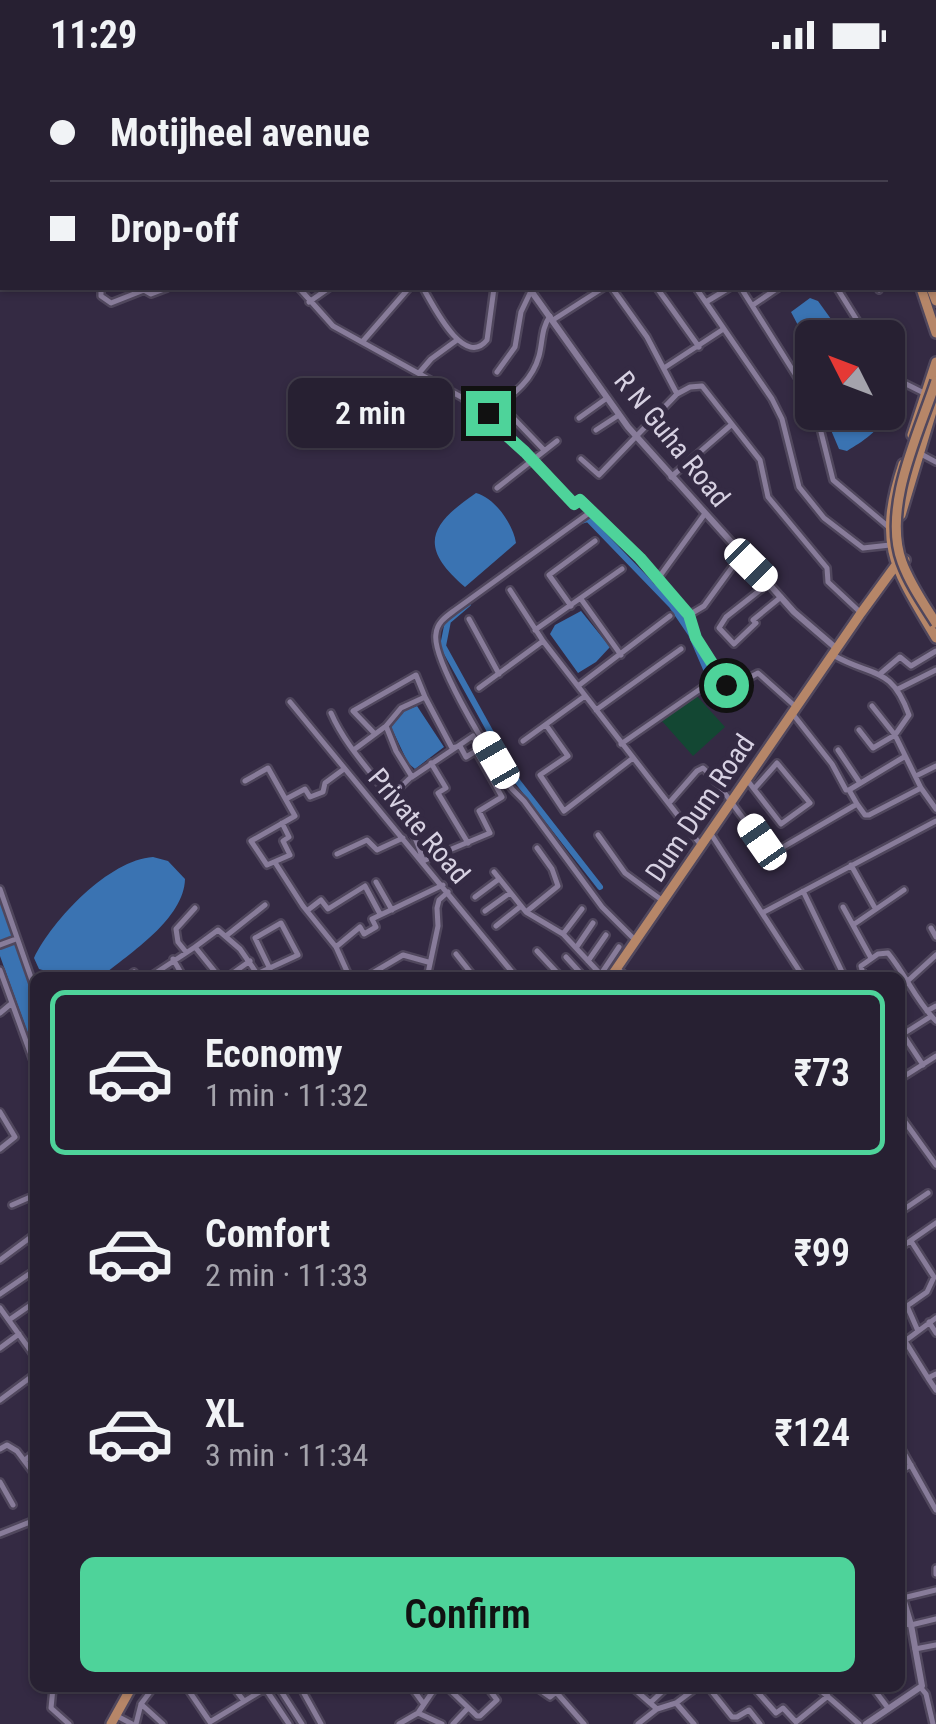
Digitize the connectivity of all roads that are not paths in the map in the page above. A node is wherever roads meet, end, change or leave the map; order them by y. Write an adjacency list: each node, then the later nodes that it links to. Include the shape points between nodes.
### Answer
1 (100, 290): 2 (street, via 111,303)
2 (142, 290)
3 (300, 290): 19 (street)
4 (325, 290): 19 (street)
5 (407, 290): 28 (street)
6 (423, 290): 27 (street)
7 (494, 290): 27 (street, via 486,343 474,348)
8 (530, 290): 34 (street, via 514,347)
9 (531, 290): 23 (street, R N Guha Road)
10 (600, 290): 23 (street)
11 (613, 290): 31 (street)
12 (658, 290): 29 (street)
13 (697, 290): 20 (street)
14 (726, 290): 20 (street)
15 (742, 290): 21 (street)
16 (838, 290): 24 (street)
17 (768, 291): 21 (street)
18 (931, 291): 22 (main road); 26 (main road)
19 (310, 302): 28 (street, via 334,326)
20 (706, 302): 25 (street)
21 (753, 305): 32 (street)
22 (936, 314)
23 (551, 318): 39 (street, R N Guha Road); 40 (street, via 524,386)
24 (857, 320)
25 (722, 330): 29 (street); 61 (street, via 772,398 794,475 813,507 863,548)
26 (936, 333)
27 (457, 340): 33 (street)
28 (363, 341): 33 (street)
29 (699, 347): 31 (street)
30 (936, 362): 38 (main road)
31 (664, 368): 37 (street)
32 (795, 368)
33 (419, 372): 42 (street)
34 (497, 372)
35 (936, 381): 77 (main road, bridge, via 899,495 896,532 908,577)
36 (905, 383): 38 (street)
37 (677, 394): 44 (street, via 702,386); 48 (street)
38 (931, 396): 45 (main road); 59 (main road, via 892,497)
39 (607, 398): 41 (street, R N Guha Road); 43 (street)
40 (501, 405): 42 (street); 50 (street)
41 (618, 414): 46 (street); 48 (street, R N Guha Road)
42 (485, 416): 53 (street)
43 (579, 418)
44 (731, 425): 55 (street); 72 (street, via 760,460 768,496 827,568 828,582)
45 (931, 428): 51 (main road)
46 (596, 430)
47 (820, 430): 59 (street, via 832,480)
48 (635, 435): 52 (street, via 599,474); 55 (street, R N Guha Road)
49 (557, 440): 50 (street)
50 (545, 450): 53 (street)
51 (918, 452): 54 (street); 59 (main road)
52 (581, 459)
53 (533, 460): 56 (street); 57 (street, via 574,504 580,500)
54 (936, 462)
55 (671, 476): 58 (street, R N Guha Road)
56 (497, 488)
57 (592, 510): 65 (street); 175 (street, via 455,610 435,637 448,674 512,789)
58 (704, 515): 62 (street, R N Guha Road); 65 (street)
59 (894, 529): 61 (main road); 63 (main road)
60 (595, 541): 70 (street, via 549,575)
61 (890, 546): 63 (main road)
62 (741, 555): 66 (street, R N Guha Road); 73 (street, via 704,606)
63 (901, 563): 72 (main road, Dum Dum Road); 77 (main road); 79 (main road)
64 (622, 569): 69 (street)
65 (657, 580): 73 (street)
66 (769, 583): 68 (street, R N Guha Road); 71 (street)
67 (510, 590): 78 (street)
68 (781, 597): 76 (street); 83 (street, R N Guha Road)
69 (581, 599): 70 (street); 84 (street)
70 (571, 606): 78 (street)
71 (744, 606): 76 (street); 76 (street, via 719,628 734,644)
72 (861, 613): 83 (main road, Dum Dum Road)
73 (689, 615): 88 (street)
74 (670, 616): 84 (street)
75 (469, 619): 86 (street)
76 (753, 620)
77 (936, 620)
78 (536, 630): 80 (street)
79 (936, 638)
80 (544, 641): 86 (street); 89 (street)
81 (682, 649): 96 (street)
82 (936, 651): 87 (street, via 911,666 900,657)
83 (835, 652): 87 (street, via 852,666); 97 (main road, Dum Dum Road)
84 (620, 655): 89 (street)
85 (936, 670): 91 (street)
86 (499, 674): 90 (street)
87 (880, 674): 91 (street)
88 (719, 676): 97 (street, via 732,687 756,672); 106 (street)
89 (578, 686): 92 (street)
90 (480, 688)
91 (898, 688): 103 (street, via 909,715)
92 (585, 696): 96 (street); 99 (street)
93 (425, 697): 100 (street, via 401,708); 102 (street, via 416,675 352,711); 107 (street)
94 (290, 702): 116 (street, Private Road)
95 (872, 706): 103 (street)
96 (596, 710): 106 (street)
97 (794, 710): 109 (main road, Dum Dum Road); 125 (street)
98 (331, 714): 108 (street)
99 (546, 725): 104 (street); 112 (street, via 568,756 540,775 564,811)
100 (386, 726): 102 (street); 118 (street)
101 (859, 730): 103 (street, via 873,748)
102 (374, 734): 108 (street)
103 (895, 735): 111 (street)
104 (523, 741)
105 (477, 743): 107 (street, via 474,736)
106 (621, 744): 112 (street)
107 (452, 748): 113 (street); 137 (street, via 460,746 466,756 476,752 502,798 479,811 490,834)
108 (355, 749): 126 (street)
109 (766, 750): 114 (street); 119 (main road, Dum Dum Road)
110 (838, 750): 121 (street)
111 (904, 757): 117 (street); 121 (street)
112 (633, 758): 129 (street)
113 (431, 763): 118 (street); 137 (street, via 446,788 438,792)
114 (777, 764): 124 (street); 124 (street, via 809,804 781,824)
115 (936, 766): 117 (street)
116 (344, 768): 127 (street, via 323,792 310,797 304,790); 136 (street, Private Road)
117 (915, 776): 123 (street)
118 (412, 778): 122 (street); 126 (street)
119 (746, 779): 124 (street); 128 (main road, Dum Dum Road)
120 (245, 781): 127 (street, via 268,768)
121 (860, 783): 130 (street, via 849,790)
122 (416, 786)
123 (921, 788): 130 (street, via 870,814); 131 (street)
124 (754, 789)
125 (846, 790)
126 (389, 798): 141 (street)
127 (286, 799): 133 (street, via 295,816)
128 (732, 800): 129 (street, via 702,768); 130 (street, via 762,842 778,850); 134 (main road, Dum Dum Road)
129 (669, 803): 138 (street)
130 (858, 804)
131 (936, 808)
132 (936, 821): 143 (street)
133 (282, 824): 142 (street, via 290,855); 142 (street, via 251,841 267,865)
134 (711, 834): 138 (main road, Dum Dum Road); 164 (street)
135 (598, 835): 154 (street, via 625,874)
136 (403, 838): 140 (street, via 377,850 367,840); 141 (street, Private Road)
137 (468, 842): 141 (street)
138 (702, 846): 154 (main road, Dum Dum Road)
139 (537, 848): 159 (street, via 558,886)
140 (337, 854)
141 (423, 861): 147 (street, Private Road)
142 (276, 863): 161 (street)
143 (851, 866): 150 (street); 158 (street)
144 (494, 872): 145 (street)
145 (500, 879): 152 (street); 153 (street)
146 (376, 882): 162 (street)
147 (443, 886): 151 (street, Private Road); 162 (street)
148 (0, 890): 174 (street)
149 (904, 890): 158 (street)
150 (803, 891): 164 (street); 211 (street)
151 (448, 892): 190 (street, via 439,900); 203 (street, Private Road)
152 (510, 892): 159 (street); 163 (street)
153 (475, 897)
154 (663, 901): 175 (main road, Dum Dum Road)
155 (264, 905): 172 (street)
156 (195, 908): 182 (street, via 176,929)
157 (843, 908): 167 (street)
158 (875, 908): 167 (street)
159 (524, 909): 168 (street); 170 (street)
160 (582, 909): 170 (street)
161 (308, 910): 165 (street, via 320,900 328,909 365,886); 177 (street)
162 (392, 910): 165 (street)
163 (486, 911)
164 (762, 912): 210 (street)
165 (380, 915): 177 (street, via 372,919 376,926 364,934 360,928)
166 (594, 923): 180 (street)
167 (853, 925): 186 (street)
168 (496, 926)
169 (932, 928): 173 (street)
170 (563, 934): 180 (street)
171 (606, 935): 189 (street)
172 (226, 936): 179 (street, via 218,930); 188 (street)
173 (936, 937)
174 (17, 938): 176 (street); 215 (street)
175 (636, 941): 191 (main road, Dum Dum Road)
176 (0, 944)
177 (336, 947): 199 (street)
178 (619, 947): 207 (street)
179 (195, 948): 182 (street); 195 (street)
180 (576, 948): 189 (street)
181 (537, 951): 204 (street)
182 (186, 952): 187 (street)
183 (456, 954): 202 (street)
184 (936, 955): 217 (street)
185 (566, 957): 205 (street)
186 (871, 958): 212 (street); 213 (street, via 888,953)
187 (172, 959): 193 (street); 194 (street)
188 (250, 961): 196 (street); 197 (street)
189 (588, 961): 206 (street)
190 (429, 962): 200 (street, via 403,955); 201 (street)
191 (617, 968): 208 (main road, Dum Dum Road); 209 (street)
192 (270, 969): 192 (street, via 298,955 281,923 255,938); 198 (street)
193 (156, 972)
194 (180, 972)
195 (217, 972)
196 (233, 972)
197 (258, 972)
198 (265, 972)
199 (347, 972)
200 (374, 972)
201 (428, 972)
202 (470, 972)
203 (512, 972)
204 (556, 972)
205 (580, 972)
206 (600, 972)
207 (607, 972)
208 (611, 972)
209 (621, 972)
210 (800, 972)
211 (843, 972)
212 (861, 972)
213 (901, 972)
214 (0, 973): 219 (street)
215 (30, 975)
216 (905, 978): 217 (street)
217 (908, 982): 218 (street); 222 (street)
218 (905, 984)
219 (12, 1003): 221 (street); 225 (street)
220 (936, 1006): 222 (street)
221 (0, 1012)
222 (931, 1017): 223 (street)
223 (905, 1030)
224 (905, 1037): 227 (street)
225 (30, 1052)
226 (936, 1056): 227 (street)
227 (923, 1065): 228 (street)
228 (905, 1076)
229 (0, 1112): 231 (street, via 16,1137)
230 (905, 1122): 232 (street)
231 (0, 1149)
232 (936, 1165)
233 (928, 1192): 236 (street)
234 (30, 1199): 235 (street)
235 (12, 1205)
236 (905, 1208)
237 (936, 1223): 239 (street)
238 (30, 1238): 241 (street)
239 (911, 1241): 240 (street); 248 (street, via 934,1277 927,1292 907,1306)
240 (905, 1245)
241 (0, 1260)
242 (30, 1273): 243 (street)
243 (0, 1294)
244 (30, 1304): 245 (street)
245 (3, 1314): 250 (street)
246 (936, 1318): 247 (street)
247 (929, 1322): 248 (street); 249 (street)
248 (918, 1331): 254 (street, via 906,1342)
249 (936, 1333)
250 (19, 1334): 251 (street); 252 (street)
251 (30, 1346)
252 (0, 1348)
253 (936, 1374): 254 (street)
254 (928, 1378): 256 (street)
255 (30, 1379): 257 (street)
256 (936, 1390)
257 (0, 1400)
258 (0, 1449): 261 (street, via 10,1446)
259 (905, 1455): 262 (street)
260 (30, 1456): 261 (street)
261 (25, 1460): 263 (street)
262 (911, 1465): 264 (street); 267 (street)
263 (30, 1468)
264 (905, 1468)
265 (0, 1482): 266 (street)
266 (12, 1505)
267 (936, 1510)
268 (30, 1522): 269 (street)
269 (0, 1534)
270 (936, 1590): 271 (street)
271 (905, 1598)
272 (905, 1605): 275 (street)
273 (936, 1619): 275 (street)
274 (905, 1623): 275 (street)
275 (911, 1625): 277 (street)
276 (936, 1645): 277 (street)
277 (915, 1649): 278 (street)
278 (923, 1691): 279 (street); 308 (street); 327 (street)
279 (936, 1691)
280 (53, 1692): 313 (street, via 51,1708)
281 (129, 1692): 311 (main road)
282 (151, 1692): 306 (street)
283 (190, 1692): 312 (street)
284 (237, 1692): 302 (street)
285 (259, 1692): 302 (street)
286 (269, 1692): 316 (street)
287 (282, 1692): 317 (street)
288 (303, 1692): 318 (street)
289 (415, 1692): 303 (street)
290 (432, 1692): 303 (street)
291 (452, 1692): 307 (street)
292 (491, 1692): 307 (street, via 498,1700 480,1716)
293 (560, 1692): 322 (street)
294 (638, 1692): 304 (street)
295 (662, 1692): 304 (street)
296 (691, 1692): 305 (street)
297 (712, 1692): 325 (street, via 732,1716 749,1710)
298 (757, 1692): 301 (street, via 776,1714 784,1708 796,1722)
299 (823, 1692): 301 (street)
300 (876, 1692): 308 (street)
301 (828, 1696): 326 (street)
302 (244, 1701): 312 (street)
303 (423, 1702): 310 (street)
304 (650, 1703): 309 (street)
305 (676, 1703): 309 (street); 324 (street)
306 (141, 1704): 314 (street); 315 (street)
307 (468, 1708): 321 (street)
308 (888, 1708): 326 (street)
309 (657, 1709): 323 (street)
310 (418, 1713): 319 (street); 320 (street)
311 (114, 1720): 314 (street)
312 (211, 1723)
313 (69, 1724)
314 (134, 1724)
315 (163, 1724)
316 (290, 1724)
317 (302, 1724)
318 (321, 1724)
319 (400, 1724)
320 (442, 1724)
321 (453, 1724)
322 (584, 1724)
323 (638, 1724)
324 (694, 1724)
325 (760, 1724)
326 (863, 1724)
327 (933, 1724)

